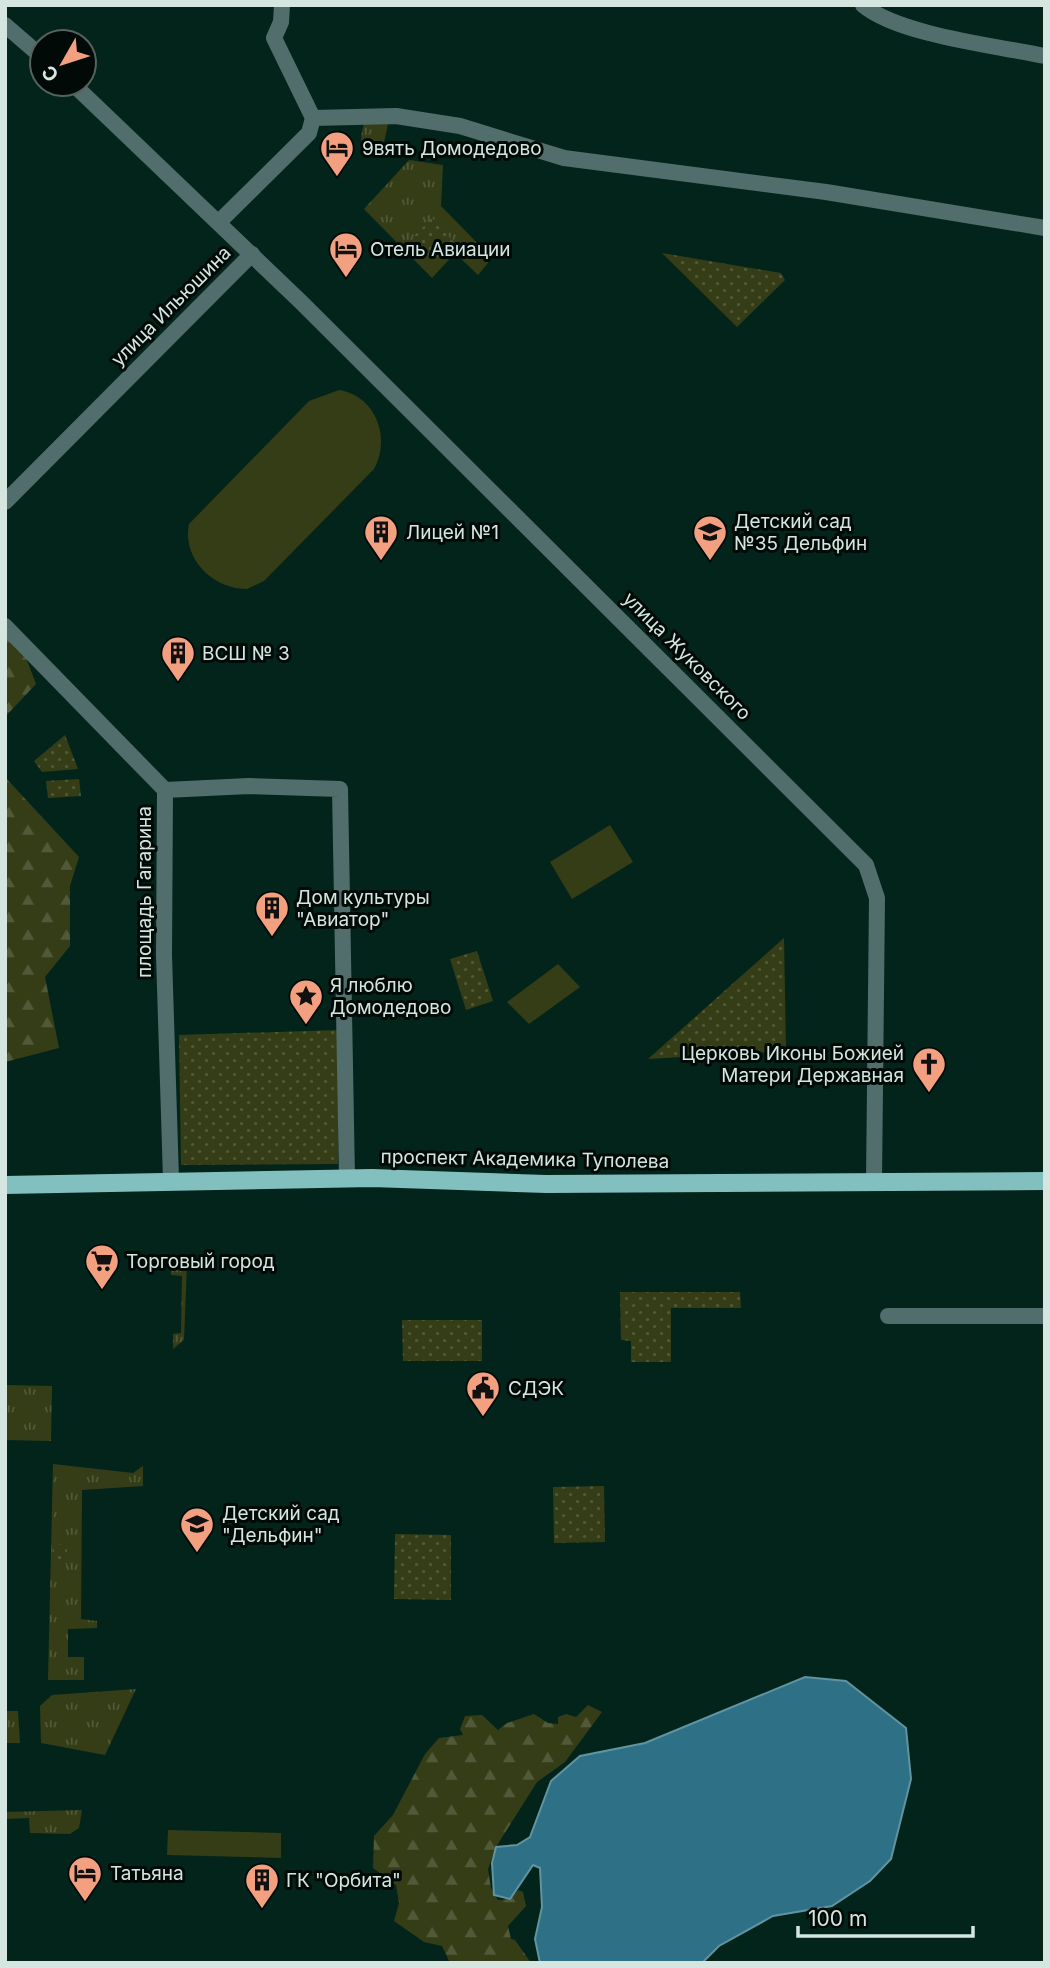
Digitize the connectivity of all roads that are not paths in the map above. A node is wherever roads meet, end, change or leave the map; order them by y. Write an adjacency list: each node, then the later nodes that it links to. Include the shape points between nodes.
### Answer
1 (282, 5): 7 (street, via 274,38)
2 (863, 5): 5 (street, via 873,14 919,30)
3 (5, 25): 4 (street)
4 (28, 45)
5 (1045, 56)
6 (88, 98): 8 (street, улица Ильюшина)
7 (313, 118): 8 (street, via 309,133); 9 (street, via 396,116 460,126 564,158 826,192)
8 (219, 222): 10 (street, улица Ильюшина)
9 (1045, 228)
10 (252, 254): 11 (street, улица Ильюшина); 16 (street, улица Жуковского, via 866,865 877,898)
11 (5, 502)
12 (5, 626): 13 (street)
13 (165, 790): 14 (street, площадь Гагарина, via 249,786 340,789); 15 (street, площадь Гагарина, via 164,955)
14 (347, 1178): 15 (main road, проспект Академика Туполева); 16 (main road, проспект Академика Туполева, via 547,1184)
15 (171, 1179): 18 (main road, проспект Академика Туполева)
16 (874, 1181): 17 (main road, проспект Академика Туполева)
17 (1045, 1181)
18 (5, 1185)
19 (888, 1316): 20 (street)
20 (1045, 1316)

